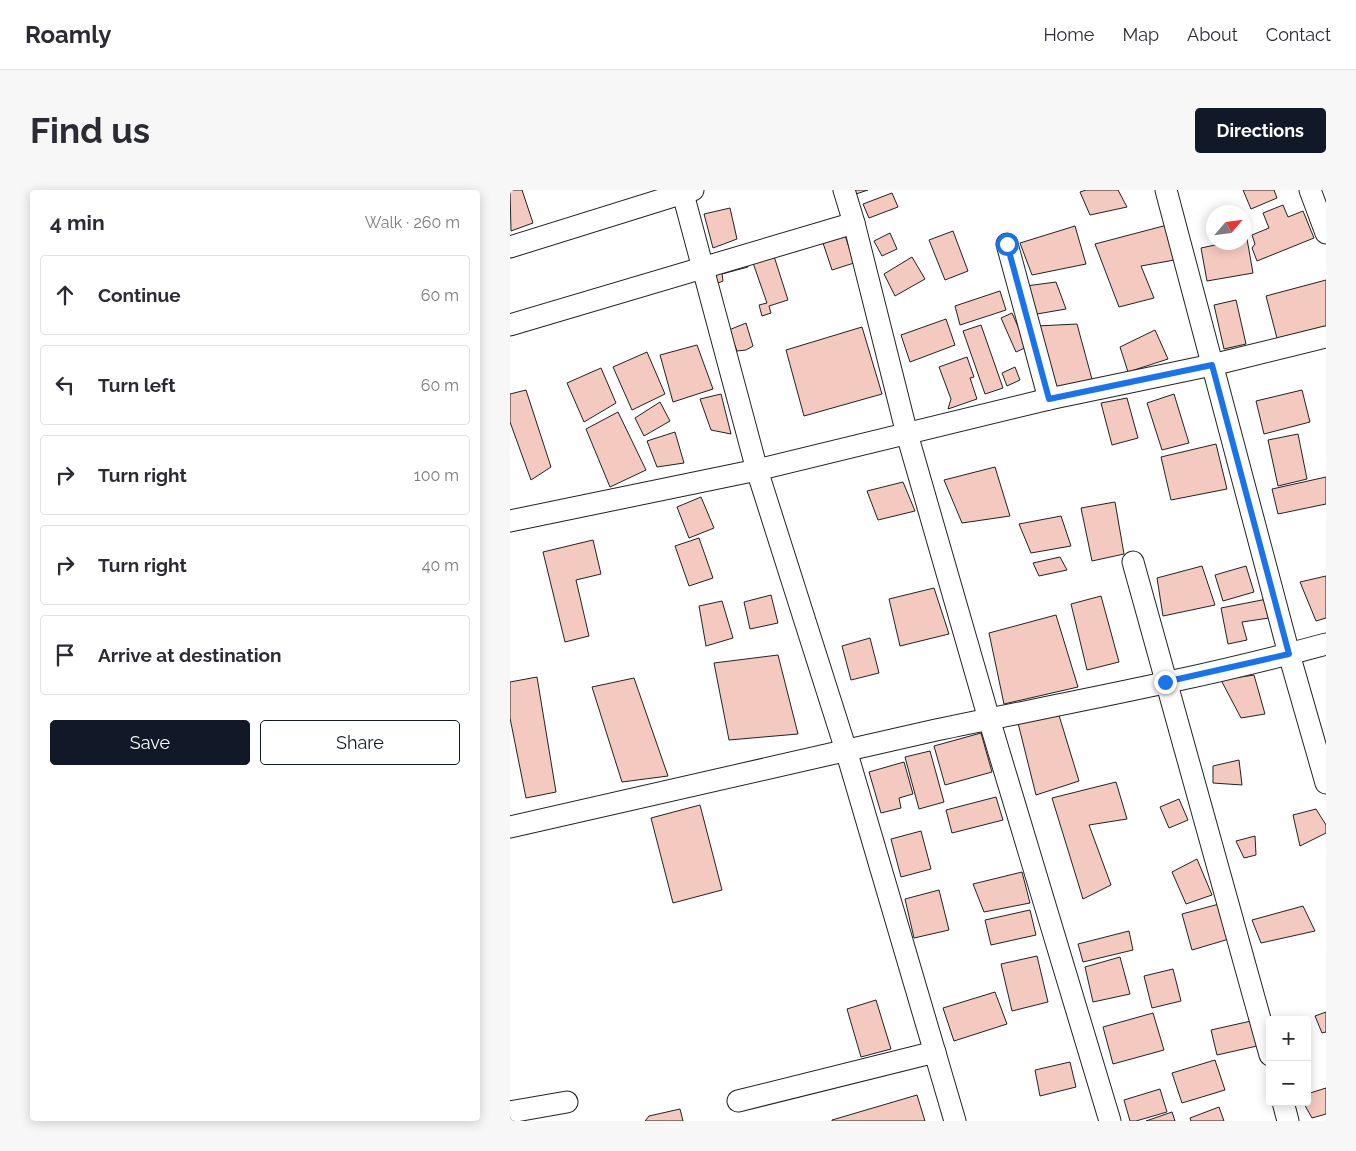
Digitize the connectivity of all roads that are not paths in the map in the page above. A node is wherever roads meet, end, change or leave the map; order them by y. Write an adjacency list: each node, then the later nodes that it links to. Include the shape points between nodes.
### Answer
1 (844, 190): 5 (street)
2 (1166, 190): 12 (street)
3 (1310, 190): 6 (street)
4 (686, 191): 8 (street); 9 (street)
5 (854, 223): 9 (street); 14 (street)
6 (1326, 233)
7 (1007, 244): 13 (street)
8 (510, 248)
9 (702, 269): 10 (street); 15 (street)
10 (510, 325)
11 (1326, 337): 12 (street)
12 (1212, 365): 13 (street); 19 (street)
13 (1049, 399): 14 (street)
14 (907, 434): 15 (street); 21 (street)
15 (757, 470): 16 (street); 22 (street)
16 (510, 521)
17 (1132, 562): 20 (street)
18 (1326, 644): 19 (street)
19 (1289, 654): 20 (street); 23 (street)
20 (1165, 682): 21 (street); 25 (street)
21 (990, 719): 22 (street); 32 (street)
22 (846, 750): 24 (street); 26 (street)
23 (1326, 782)
24 (510, 827)
25 (1266, 1040)
26 (935, 1052): 27 (street); 31 (street)
27 (738, 1100)
28 (567, 1102): 30 (street)
29 (1284, 1106): 33 (street)
30 (510, 1112)
31 (955, 1121)
32 (1110, 1121)
33 (1288, 1121)

